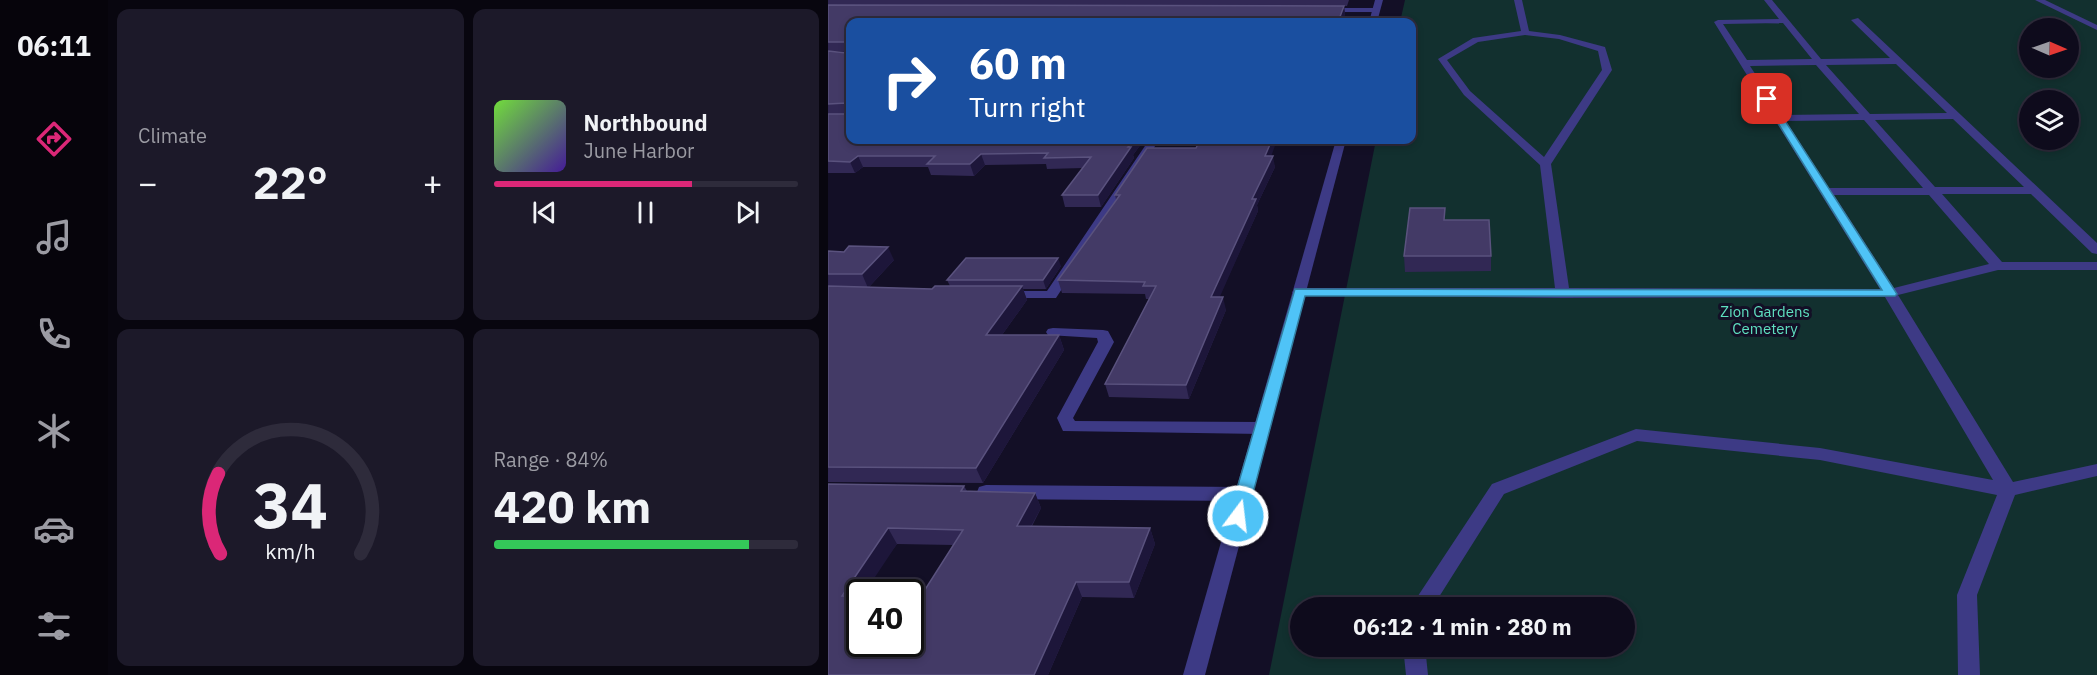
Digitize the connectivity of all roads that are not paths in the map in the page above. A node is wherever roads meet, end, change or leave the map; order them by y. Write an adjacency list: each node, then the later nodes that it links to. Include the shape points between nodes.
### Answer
1 (1379, 0): 6 (street)
2 (1518, 0): 11 (street)
3 (1768, 0): 9 (street)
4 (2039, 0): 10 (street)
5 (1317, 10): 6 (street)
6 (1376, 10): 7 (street)
7 (1374, 18)
8 (1855, 20): 12 (street)
9 (1787, 21): 13 (street); 14 (street, via 1718,22)
10 (2097, 28)
11 (1525, 33): 20 (street, via 1560,37 1602,49 1608,70); 20 (street, via 1476,40 1442,59 1467,93)
12 (1898, 61): 13 (street); 16 (street)
13 (1818, 62): 14 (street); 15 (street)
14 (1744, 63): 17 (street)
15 (1866, 116): 16 (street); 17 (street); 23 (street)
16 (1956, 116): 21 (street)
17 (1779, 118): 22 (street)
18 (1151, 144): 30 (street, via 1051,295)
19 (1340, 144): 27 (street)
20 (1545, 164): 28 (street)
21 (2034, 190): 23 (street); 24 (street)
22 (1826, 192): 23 (street); 29 (street)
23 (1933, 192): 25 (street)
24 (2097, 250)
25 (1998, 266): 26 (street); 29 (street)
26 (2097, 266)
27 (1299, 292): 28 (street); 32 (street)
28 (1563, 294): 29 (street)
29 (1890, 294): 34 (street)
30 (992, 295)
31 (1053, 332): 32 (street, via 1102,334 1106,342 1065,418 1069,427)
32 (1262, 428): 36 (street)
33 (2097, 470): 34 (street)
34 (2008, 490): 37 (street, via 1820,454 1636,435 1498,489); 41 (street, via 1967,595)
35 (971, 492): 36 (street)
36 (1244, 494): 39 (street)
37 (1427, 597)
38 (1416, 657): 40 (street)
39 (1194, 675)
40 (1418, 675)
41 (1969, 675)

